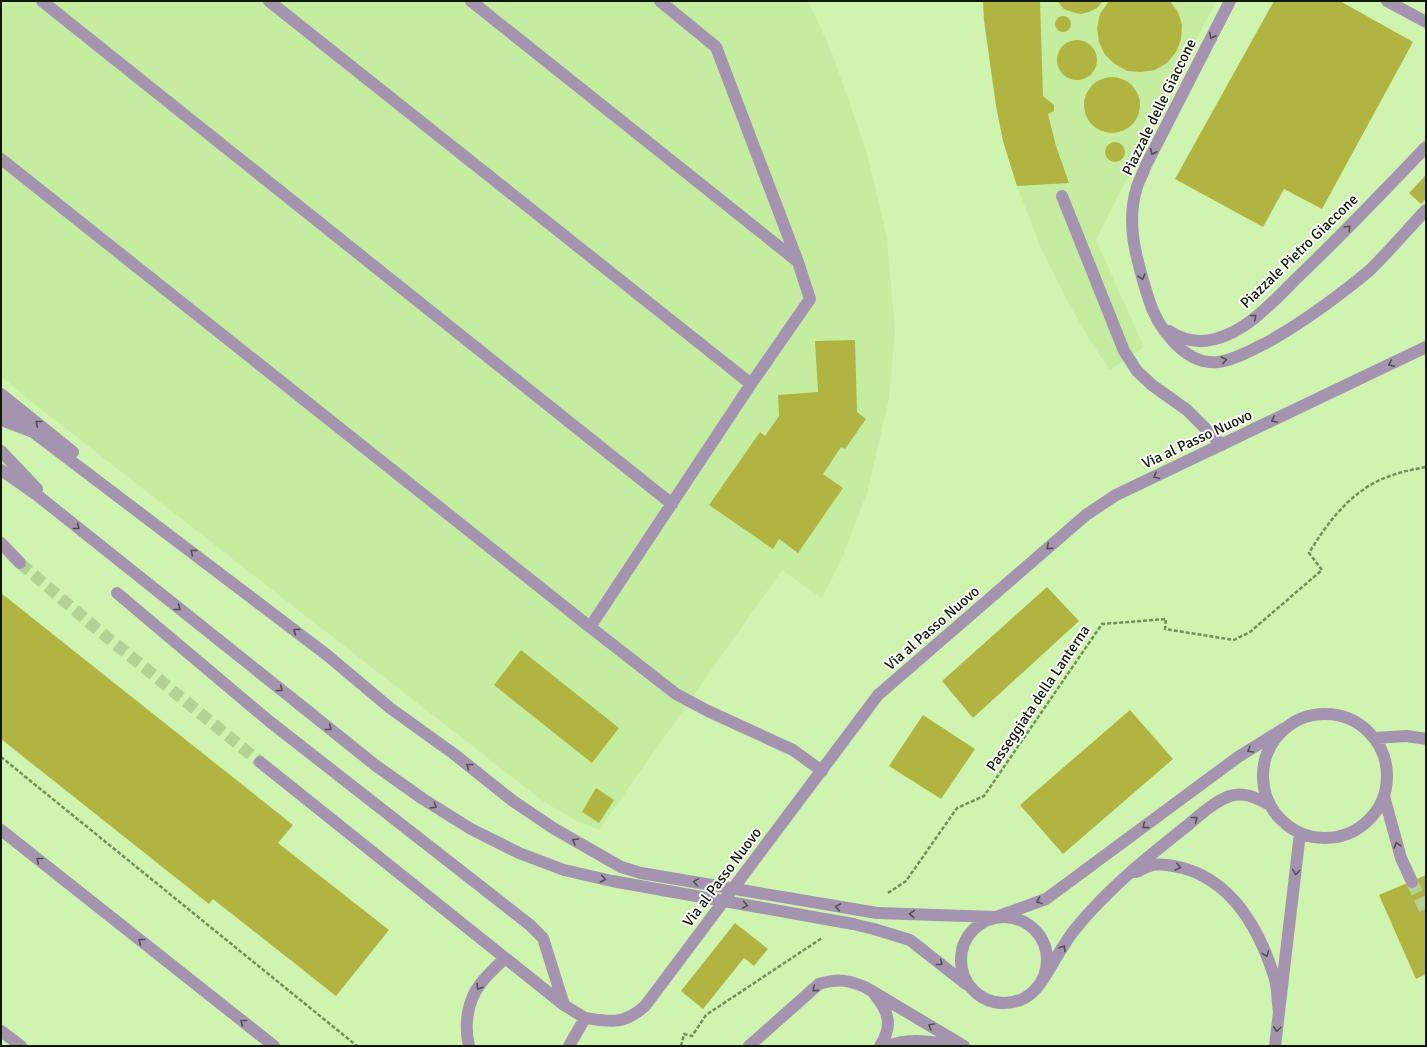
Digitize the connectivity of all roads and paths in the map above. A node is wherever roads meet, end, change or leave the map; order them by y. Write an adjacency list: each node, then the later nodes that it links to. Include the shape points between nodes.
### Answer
1 (42, 1): 25 (street)
2 (269, 1): 15 (street)
3 (471, 1): 12 (street)
4 (660, 1): 12 (street, via 716,47)
5 (1230, 1): 13 (street, Piazzale delle Giaccone, one-way to 13, via 1137,187 1132,212 1132,234 1140,272 1151,308)
6 (1387, 1): 7 (street)
7 (1426, 22)
8 (1426, 147): 13 (street, Piazzale Pietro Giaccone, one-way to 8, via 1178,336 1203,341 1232,333 1248,323 1336,241)
9 (1, 159): 30 (street)
10 (1062, 196): 20 (street, via 1124,350 1137,371 1187,410)
11 (1426, 210): 13 (street, Piazzale delle Giaccone, one-way to 11, via 1177,345 1192,357 1218,362 1230,359 1311,316 1371,269)
12 (798, 262): 15 (street, via 810,299)
13 (1158, 320)
14 (1426, 347): 20 (street, Via al Passo Nuovo, one-way to 20)
15 (751, 384): 25 (street)
16 (1, 394): 24 (street, one-way to 16, via 80,458)
17 (1, 408): 19 (street)
18 (1, 420): 19 (street)
19 (34, 432): 24 (street)
20 (1222, 445): 36 (street, Via al Passo Nuovo, one-way to 36, via 1116,495 1086,514 878,695)
21 (1, 451): 26 (street)
22 (1426, 466): 43 (path, Passeggiata della Lanterna, via 1376,482 1343,506 1309,553 1322,570 1250,632 1234,640 1165,629 1166,619 1102,624 984,796 957,808 906,881)
23 (1, 470): 26 (street)
24 (96, 479): 44 (street, one-way to 24, bridge, via 877,914 641,873 621,867 553,828 513,801)
25 (672, 504): 30 (street)
26 (62, 516): 49 (street, one-way to 49, bridge, via 375,765 471,829 519,853 564,870 853,924 910,940)
27 (1, 543): 28 (street)
28 (20, 563)
29 (117, 593): 50 (street, via 269,721 530,925 543,938)
30 (590, 628): 36 (street, via 676,694 793,750)
31 (1283, 729): 32 (street, via 1301,718 1321,714 1341,716 1360,724); 38 (street, via 1270,746 1263,765 1263,786); 44 (street, one-way to 44, via 1238,757 1046,899)
32 (1374, 738): 33 (street, via 1407,736); 37 (street, via 1384,756 1387,776)
33 (1426, 739)
34 (1, 757): 56 (path)
35 (260, 762): 46 (street)
36 (822, 771): 52 (street, Via al Passo Nuovo, via 645,1006 636,1014 620,1021)
37 (1384, 796): 40 (street, via 1374,814 1359,827 1341,836 1320,838); 42 (street, one-way to 37, via 1401,858)
38 (1270, 805): 40 (street, via 1283,821); 41 (street, one-way to 38, via 1208,809 1231,796 1251,795)
39 (1, 830): 55 (street, one-way to 39)
40 (1300, 833): 51 (street, one-way to 51)
41 (1127, 875): 47 (street, one-way to 41, via 1075,929); 51 (street, one-way to 51, via 1153,865 1173,866 1196,872 1209,879 1233,899 1261,942 1275,978)
42 (1412, 882)
43 (884, 895)
44 (996, 917): 47 (street, via 1011,917 1024,921 1036,929 1044,941 1048,955); 49 (street, via 982,922 971,931 963,944 960,959 962,973)
45 (823, 938): 59 (path, via 706,1015 692,1036 684,1034)
46 (505, 958): 50 (street); 57 (street, one-way to 57, via 481,983 473,997 467,1016)
47 (1042, 981): 49 (street, via 1033,993 1008,1004 980,996)
48 (866, 987): 60 (street, one-way to 60, via 852,981 841,980 819,984); 61 (street, via 879,1000 887,1014 886,1034); 64 (street, one-way to 48)
49 (969, 987)
50 (564, 1005): 52 (street)
51 (1279, 1012): 65 (street, one-way to 65)
52 (585, 1018): 58 (street)
53 (1, 1030): 54 (street)
54 (21, 1046)
55 (274, 1046)
56 (357, 1046)
57 (469, 1046)
58 (569, 1046)
59 (681, 1046)
60 (749, 1046)
61 (880, 1046)
62 (889, 1046): 63 (street, via 911,1041)
63 (953, 1046)
64 (964, 1046)
65 (1275, 1046)

